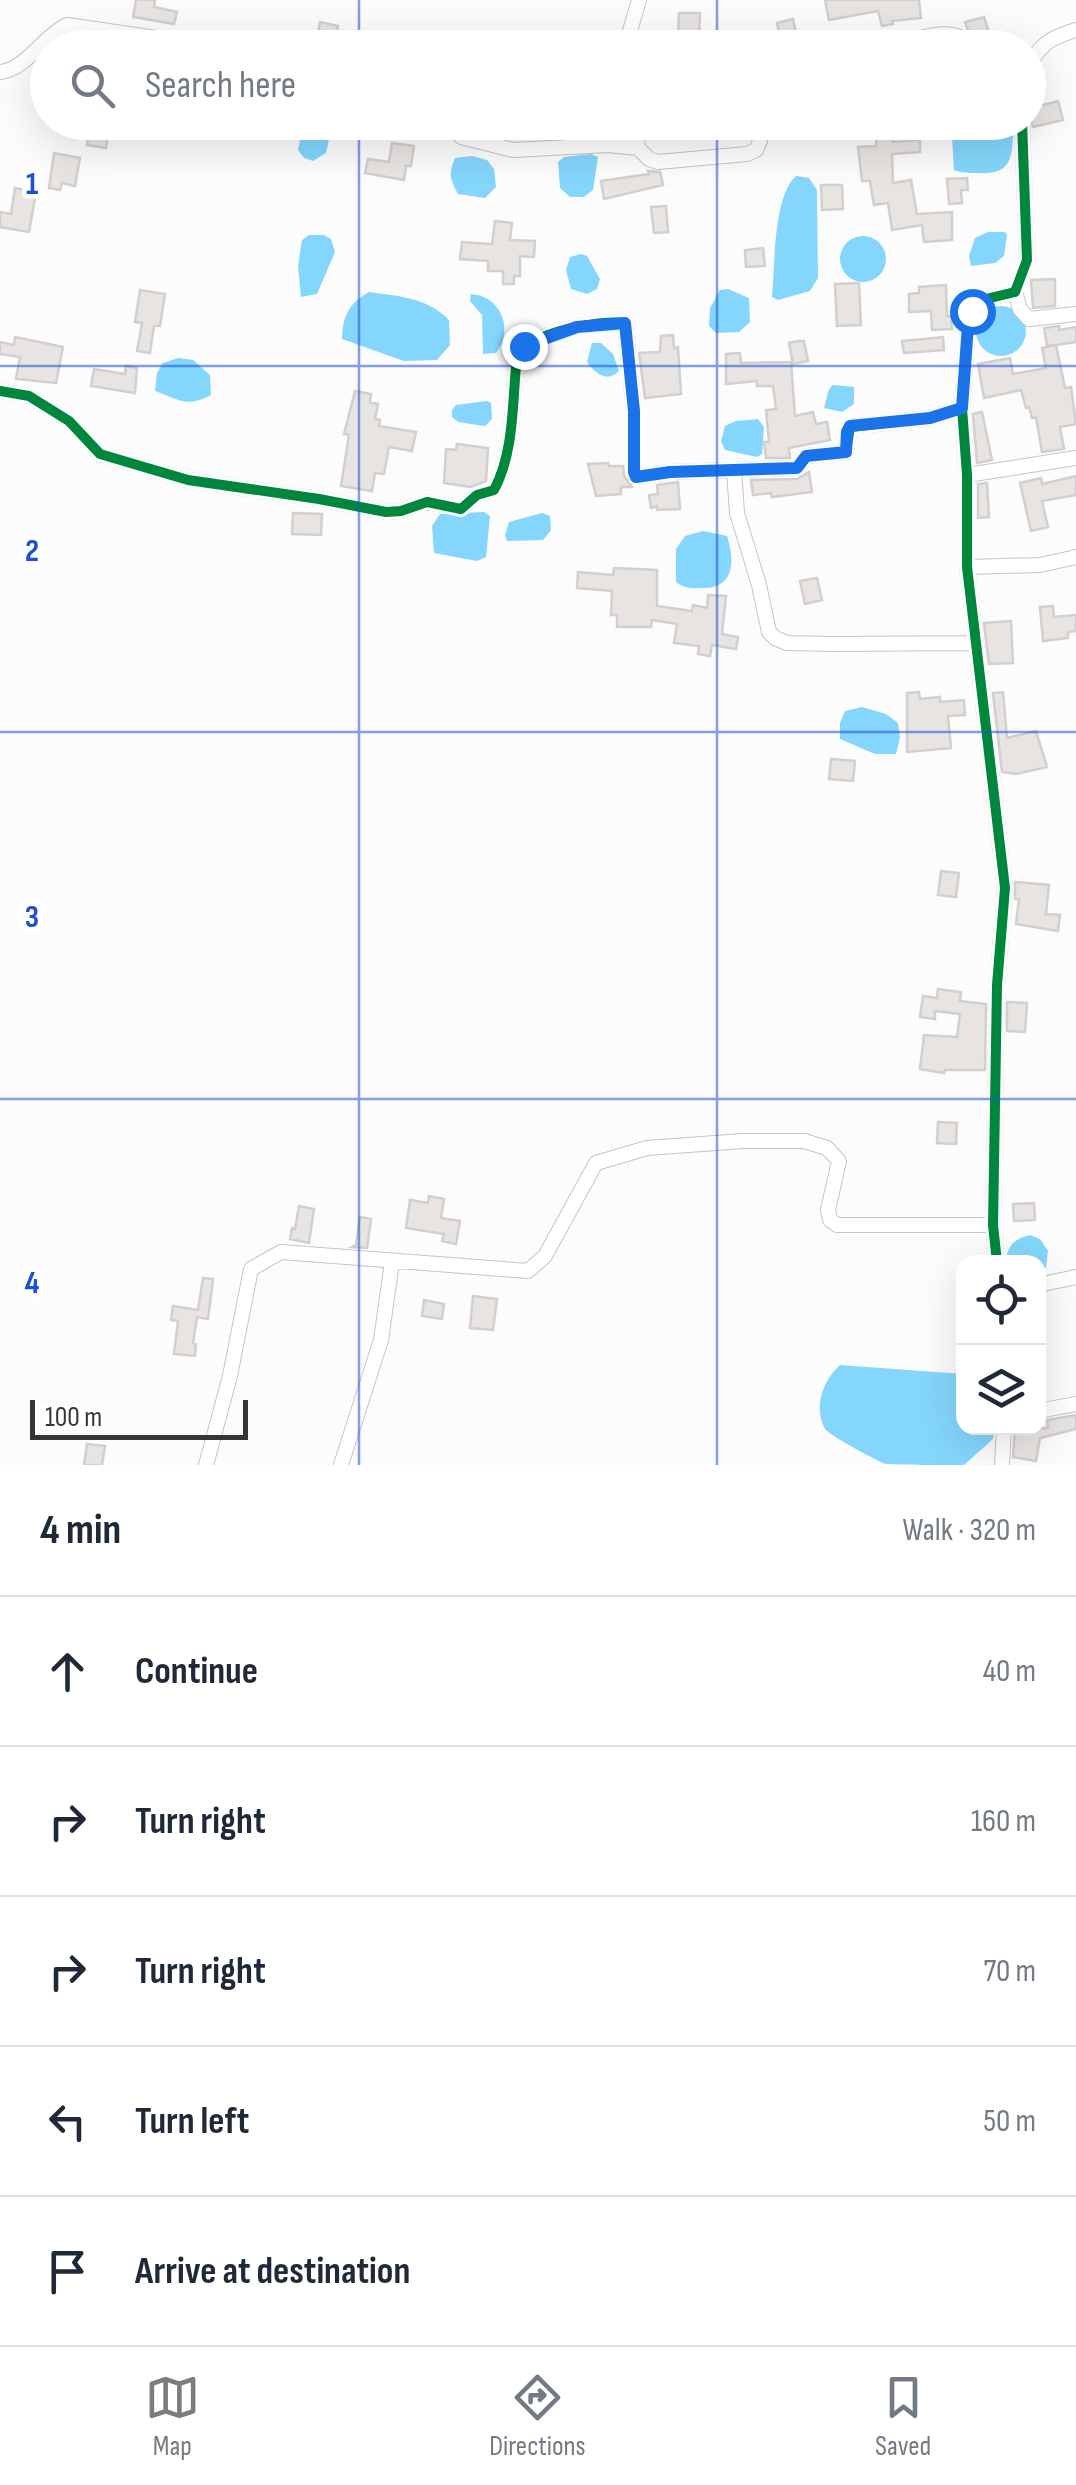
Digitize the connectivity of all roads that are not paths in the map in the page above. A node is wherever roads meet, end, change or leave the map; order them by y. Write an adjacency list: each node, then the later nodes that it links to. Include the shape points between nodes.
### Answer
1 (640, 0): 4 (street)
2 (56, 30): 3 (street)
3 (101, 30)
4 (631, 30)
5 (1076, 30): 6 (street)
6 (1046, 44)
7 (30, 55): 8 (street)
8 (0, 72)
9 (470, 140): 13 (street, via 513,150)
10 (637, 140): 13 (street)
11 (758, 140): 13 (street, via 747,154 658,162)
12 (1023, 140): 14 (street, via 1026,260)
13 (638, 148)
14 (1015, 292): 15 (street, via 1029,319); 17 (street, via 972,311)
15 (1076, 314)
16 (0, 391): 19 (street, via 28,396 69,421 100,454 188,480 386,512 427,502 461,509 494,490 502,476 517,356 524,346 577,327 620,322 626,326 635,476)
17 (962, 408): 19 (street, via 850,426 846,452 806,456 797,468); 20 (street)
18 (1076, 458): 20 (street)
19 (734, 470): 23 (street, via 737,513 775,638)
20 (967, 475): 22 (street)
21 (1076, 557): 22 (street)
22 (966, 568): 23 (street)
23 (976, 642): 24 (street, via 1005,888)
24 (993, 1225): 25 (street); 26 (street, via 837,1225 828,1210 839,1161 827,1148 804,1141 744,1141 648,1148 596,1164 546,1256 528,1271)
25 (996, 1255)
26 (392, 1262): 32 (street, via 281,1252 251,1269); 33 (street, via 381,1340)
27 (1076, 1277): 28 (street)
28 (1046, 1283)
29 (1076, 1404): 30 (street)
30 (1046, 1410)
31 (1004, 1435): 34 (street)
32 (206, 1465)
33 (341, 1465)
34 (1002, 1465)

